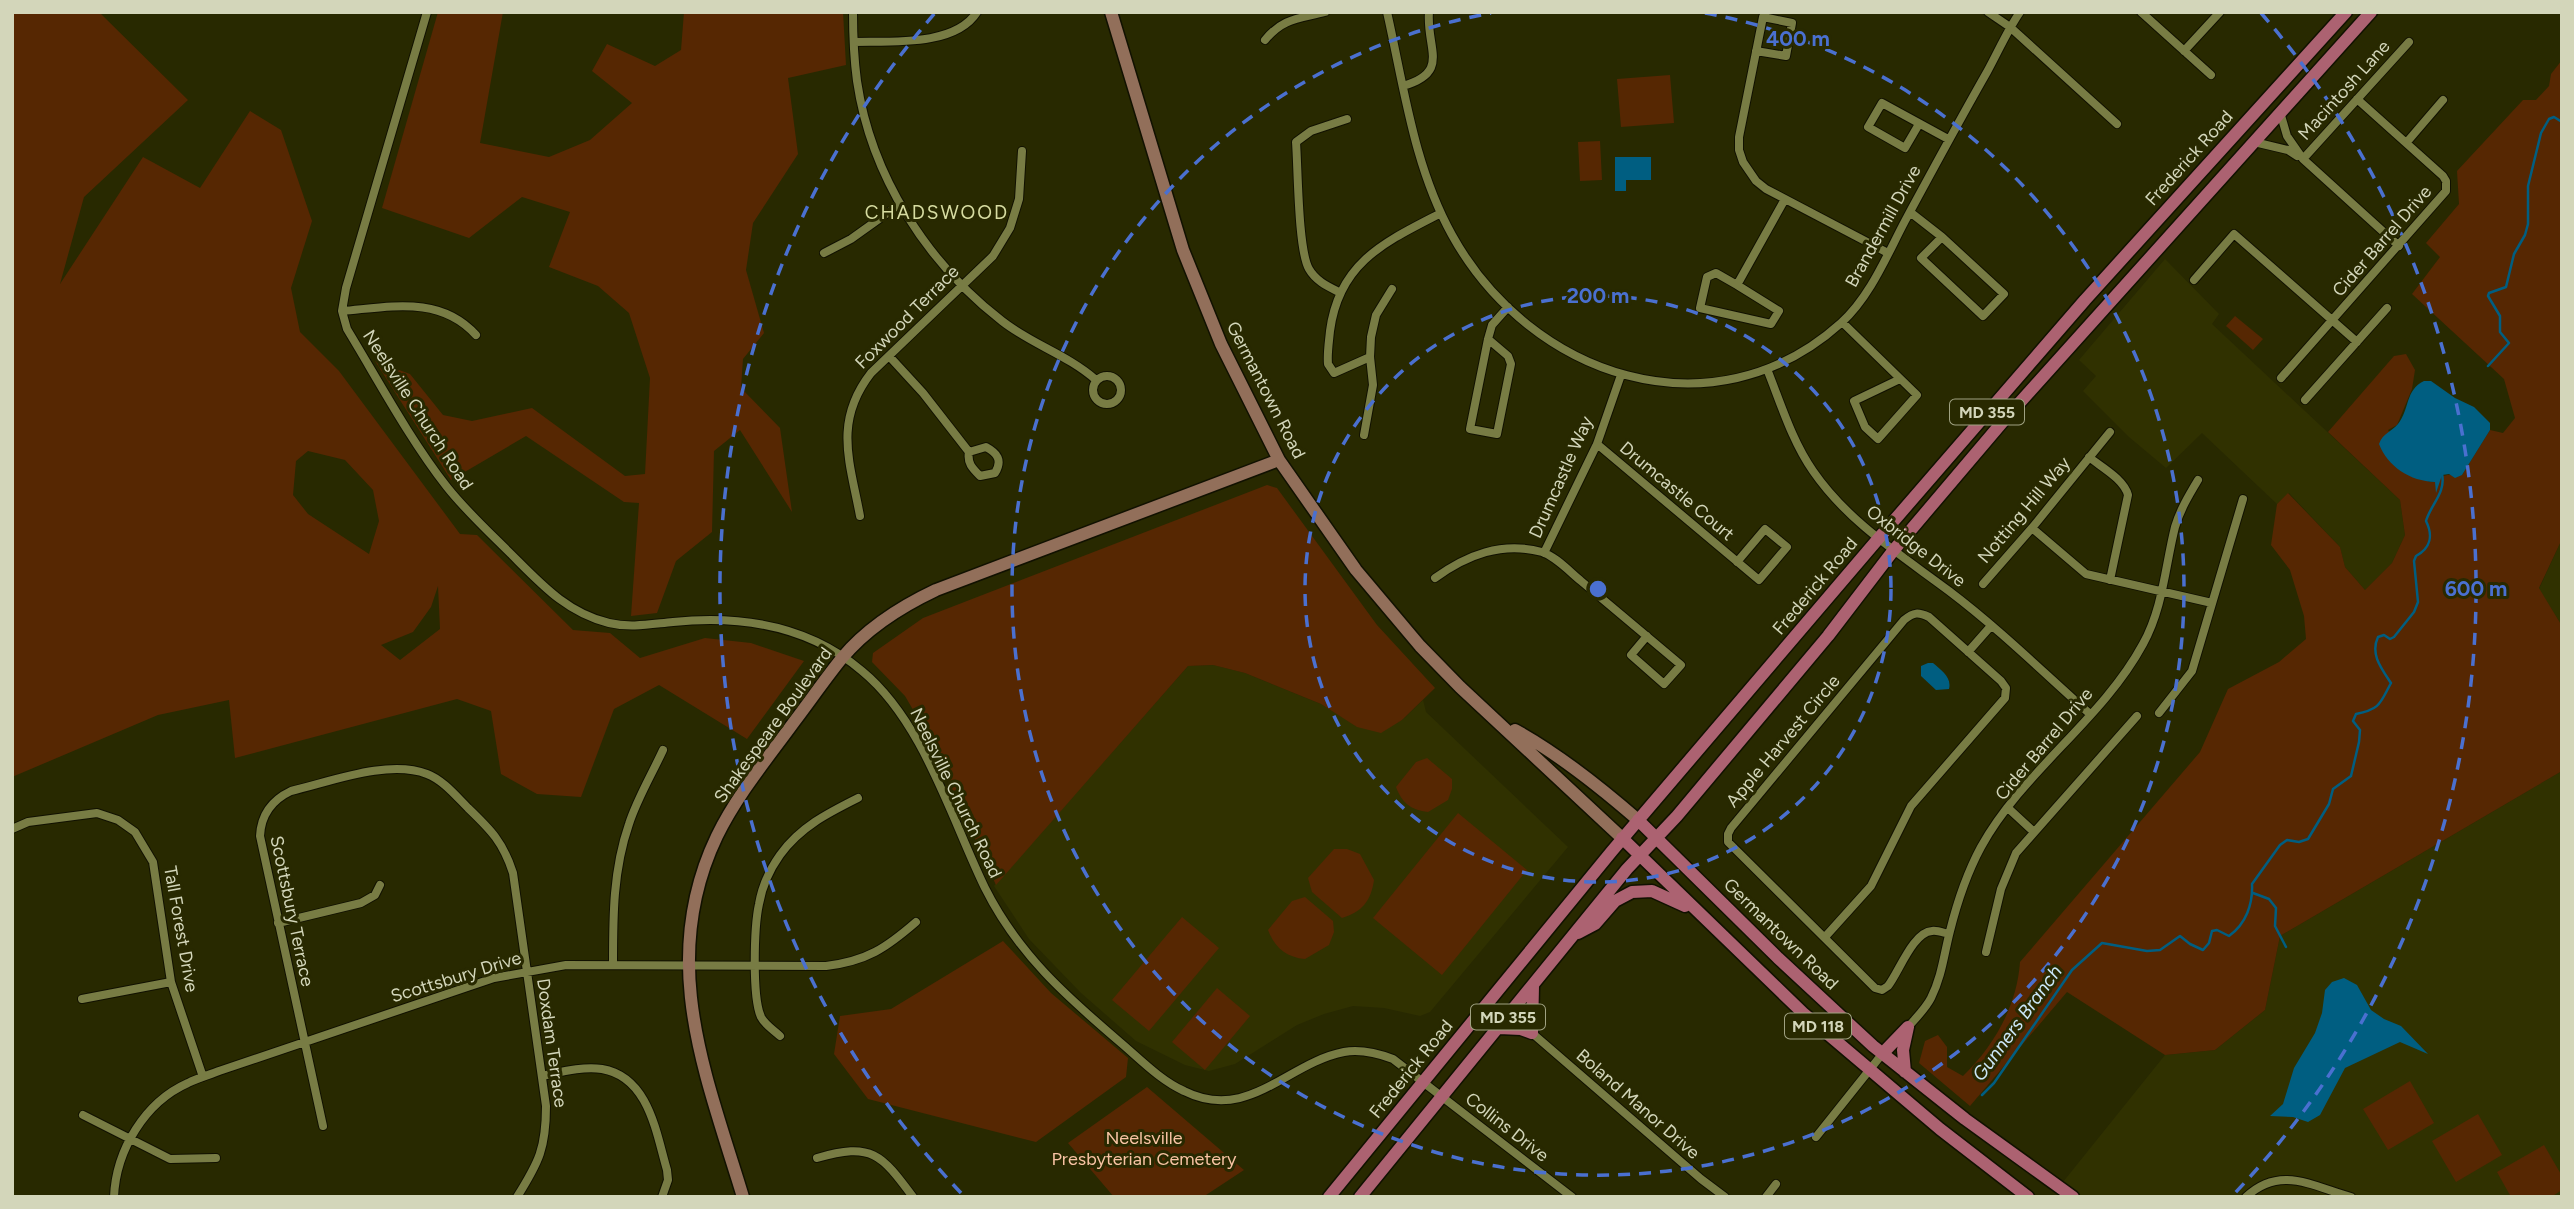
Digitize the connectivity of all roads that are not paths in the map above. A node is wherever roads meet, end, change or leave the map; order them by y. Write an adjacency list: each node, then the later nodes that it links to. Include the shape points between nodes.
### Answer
1 (427, 12): 48 (street, via 369,203)
2 (853, 12): 16 (street)
3 (977, 12): 16 (street, via 965,25 945,35)
4 (1111, 12): 67 (street, Germantown Road, via 1183,250 1221,344)
5 (1325, 12): 15 (street, via 1275,27)
6 (1387, 12): 21 (street, Brandermill Drive)
7 (1429, 12): 21 (street, via 1432,67 1421,81)
8 (1988, 12): 14 (street)
9 (2020, 12): 14 (street, Brandermill Drive)
10 (2141, 12): 19 (street)
11 (2220, 12): 19 (street)
12 (2346, 12): 72 (main road, Frederick Road / MD 355, via 2085,300)
13 (2371, 12): 24 (main road, Frederick Road / MD 355)
14 (2010, 27): 27 (street); 28 (street, Brandermill Drive)
15 (1265, 40)
16 (853, 42): 34 (street, via 867,127 881,169)
17 (2409, 42): 22 (street, Macintosh Lane)
18 (1756, 51): 18 (street, via 1763,17 1792,23 1786,57); 33 (street, via 1739,150 1756,181)
19 (2184, 51): 20 (street)
20 (2211, 75)
21 (1403, 86): 36 (street, Brandermill Drive, via 1421,160)
22 (2357, 99): 30 (street, Cider Barrel Drive); 32 (street, Macintosh Lane)
23 (2443, 100): 30 (street)
24 (2280, 112): 29 (main road, Frederick Road / MD 355); 32 (street, via 2287,136)
25 (1348, 119): 45 (street, via 1311,131 1296,142 1304,256 1314,276)
26 (1919, 124): 26 (street, via 1882,103 1868,127 1905,148); 28 (street)
27 (2117, 124)
28 (1948, 139): 35 (street, Brandermill Drive)
29 (2254, 142): 32 (street, via 2288,150); 73 (main road, Frederick Road / MD 355)
30 (2407, 142): 38 (street, Cider Barrel Drive, via 2443,176 2447,187)
31 (1022, 151): 42 (street, Foxwood Terrace, via 1019,200 1010,228 993,256)
32 (2303, 159): 38 (street)
33 (1785, 199): 40 (street); 43 (street)
34 (900, 204): 39 (street); 42 (street, via 927,246)
35 (1910, 212): 37 (street); 40 (street, Brandermill Drive)
36 (1441, 213): 45 (street, via 1379,248); 46 (street, Brandermill Drive, via 1476,270)
37 (1942, 237): 37 (street, via 2004,294 1983,316 1921,258)
38 (2399, 246): 49 (street, Cider Barrel Drive)
39 (824, 253)
40 (1888, 253): 50 (street, Brandermill Drive, via 1870,287)
41 (2194, 280): 49 (street, via 2234,234)
42 (962, 285): 54 (street, Foxwood Terrace); 60 (street, via 1003,322)
43 (1737, 285): 43 (street, via 1779,311 1771,324 1700,308 1707,277 1716,273)
44 (1392, 289): 55 (street, via 1376,315)
45 (1339, 292): 55 (street, via 1332,313 1328,364 1334,373)
46 (1508, 307): 52 (street, via 1492,325); 57 (street, Brandermill Drive, via 1565,349)
47 (2387, 308): 53 (street)
48 (342, 311): 51 (street, via 412,305 463,321); 84 (street, Neelsville Church Road, via 347,329 446,486 555,598 584,615 623,625 717,620 771,625 817,641)
49 (2333, 321): 53 (street); 58 (street, Cider Barrel Drive)
50 (1842, 322): 56 (street, Brandermill Drive); 59 (street)
51 (476, 335)
52 (1488, 339): 52 (street, via 1470,429 1497,434 1511,364)
53 (2357, 342): 61 (street)
54 (889, 356): 65 (street); 70 (street, Foxwood Terrace, via 861,385 847,419 846,442)
55 (1370, 357): 63 (street, via 1373,385)
56 (1768, 369): 57 (street, Brandermill Drive, via 1694,385); 72 (street, Oxbridge Drive, via 1812,470)
57 (1621, 375): 64 (street, Drumcastle Way)
58 (2281, 378)
59 (1900, 379): 59 (street, via 1917,395 1878,439 1865,427 1854,401)
60 (1096, 380)
61 (2305, 400)
62 (2110, 432): 66 (street, Notting Hill Way)
63 (1364, 435)
64 (1597, 444): 74 (street, Drumcastle Way); 75 (street, Drumcastle Court)
65 (970, 452)
66 (2089, 457): 71 (street, Notting Hill Way); 77 (street, Notting Hill Way, via 2126,489)
67 (1279, 460): 84 (street, Shakespeare Boulevard, via 936,590 887,617); 88 (street, Germantown Road, via 1394,616 1460,687)
68 (2198, 480): 79 (street, Cider Barrel Drive, via 2182,507)
69 (2243, 499): 80 (street)
70 (860, 516)
71 (2032, 528): 77 (street, via 2086,574); 78 (street, Notting Hill Way)
72 (1878, 538): 73 (street, Oxbridge Drive); 92 (main road, Frederick Road / MD 355)
73 (1893, 551): 81 (street, Oxbridge Drive); 96 (main road, Frederick Road / MD 355, via 1829,636)
74 (1544, 553): 76 (street, via 1505,548 1487,551 1469,556); 82 (street)
75 (1737, 562): 75 (street, Drumcastle Court, via 1759,580 1787,547 1765,529)
76 (1435, 578)
77 (2110, 580): 79 (street)
78 (1983, 584)
79 (2162, 592): 80 (street); 86 (street, Cider Barrel Drive, via 2143,645)
80 (2212, 603): 85 (street, via 2192,671)
81 (1990, 627): 83 (street); 86 (street, Oxbridge Drive)
82 (1647, 636): 82 (street, via 1681,665 1664,684 1631,655)
83 (1968, 652): 104 (street, Apple Harvest Circle, via 2006,688 2005,698 1911,806 1871,886); 104 (street, Apple Harvest Circle, via 1929,617 1913,613 1728,834 1735,852)
84 (843, 657): 107 (street, Shakespeare Boulevard, via 747,785 717,835 695,898); 123 (street, Neelsville Church Road, via 881,689 907,724 986,889 1030,958 1061,992 1173,1085 1200,1097 1231,1100 1261,1092 1332,1056 1360,1051 1393,1059)
85 (2159, 713)
86 (2090, 714): 91 (street, Cider Barrel Drive)
87 (2137, 716): 94 (street)
88 (1499, 721): 92 (street, Germantown Road, via 1565,762); 95 (street, Germantown Road)
89 (663, 750): 106 (street, via 629,822 618,864)
90 (858, 798): 108 (street, via 819,817 780,854 758,906)
91 (2008, 808): 94 (street); 102 (street, Cider Barrel Drive, via 1966,880)
92 (1638, 820): 95 (main road, Frederick Road / MD 355); 96 (main road, Germantown Road / MD 118)
93 (12, 829): 110 (street, Tall Forest Drive, via 28,822 97,813 135,832 153,862)
94 (2034, 832): 105 (street, via 2016,853 2001,889)
95 (1622, 838): 97 (main road, Germantown Road / MD 118); 123 (main road, Frederick Road / MD 355)
96 (1657, 838): 97 (main road, Frederick Road / MD 355); 118 (main road, Germantown Road / MD 118, via 1778,958)
97 (1640, 856): 99 (main road, Germantown Road / MD 118); 103 (main road, Frederick Road / MD 355)
98 (380, 885): 101 (street, via 375,895 361,902)
99 (1697, 912): 103 (main road, via 1652,891 1632,892 1615,901 1595,924); 119 (main road, Germantown Road / MD 118)
100 (916, 922): 108 (street, Scottsbury Drive, via 888,946 848,963)
101 (278, 923): 109 (street, Scottsbury Terrace, via 260,836 267,810 291,791 376,770 405,769 439,780 493,831 505,850 513,873); 117 (street, Scottsbury Terrace)
102 (1949, 934): 104 (street, Apple Harvest Circle, via 1922,934 1882,990); 113 (street, Cider Barrel Drive, via 1930,1000)
103 (1571, 937): 111 (main road, Frederick Road / MD 355)
104 (1825, 937)
105 (1986, 952)
106 (613, 964): 107 (street, Scottsbury Drive); 109 (street, Scottsbury Drive)
107 (688, 964): 108 (street, Scottsbury Drive); 135 (street, Shakespeare Boulevard, via 697,1046)
108 (755, 966): 116 (street, via 760,1014)
109 (526, 971): 117 (street, Scottsbury Drive); 121 (street, Doxdam Terrace)
110 (171, 982): 112 (street); 122 (street, Tall Forest Drive)
111 (1533, 986): 114 (main road, Frederick Road / MD 355); 115 (main road)
112 (82, 999)
113 (1908, 1027): 118 (main road); 120 (main road)
114 (1499, 1028): 115 (main road); 124 (main road, Frederick Road / MD 355)
115 (1532, 1033): 140 (street, Boland Manor Drive)
116 (780, 1036)
117 (304, 1042): 122 (street, Scottsbury Drive); 126 (street, Scottsbury Terrace)
118 (1883, 1053): 119 (street); 120 (main road, Germantown Road / MD 118)
119 (1869, 1071): 127 (street); 142 (main road, Germantown Road / MD 118)
120 (1905, 1072): 143 (main road, Germantown Road / MD 118)
121 (542, 1076): 133 (street, Doxdam Terrace, via 546,1129 542,1152); 134 (street, via 603,1069 636,1088 648,1108 667,1170)
122 (203, 1077): 128 (street, Scottsbury Drive, via 158,1102)
123 (1424, 1082): 124 (street, Collins Drive); 137 (main road, Frederick Road / MD 355)
124 (1443, 1097): 138 (main road, Frederick Road / MD 355); 139 (street, Collins Drive)
125 (83, 1115): 128 (street)
126 (323, 1126)
127 (1815, 1137)
128 (130, 1140): 129 (street, via 170,1158); 132 (street, Scottsbury Drive, via 121,1157)
129 (216, 1158)
130 (817, 1158): 136 (street, via 843,1150 875,1155 890,1166)
131 (1776, 1184): 141 (street)
132 (114, 1197)
133 (517, 1197)
134 (662, 1197)
135 (743, 1197)
136 (913, 1197)
137 (1329, 1197)
138 (1360, 1197)
139 (1572, 1197)
140 (1725, 1197)
141 (1766, 1197)
142 (2028, 1197)
143 (2073, 1197)
144 (2246, 1197): 145 (street, via 2271,1180 2285,1178)
145 (2351, 1197)

